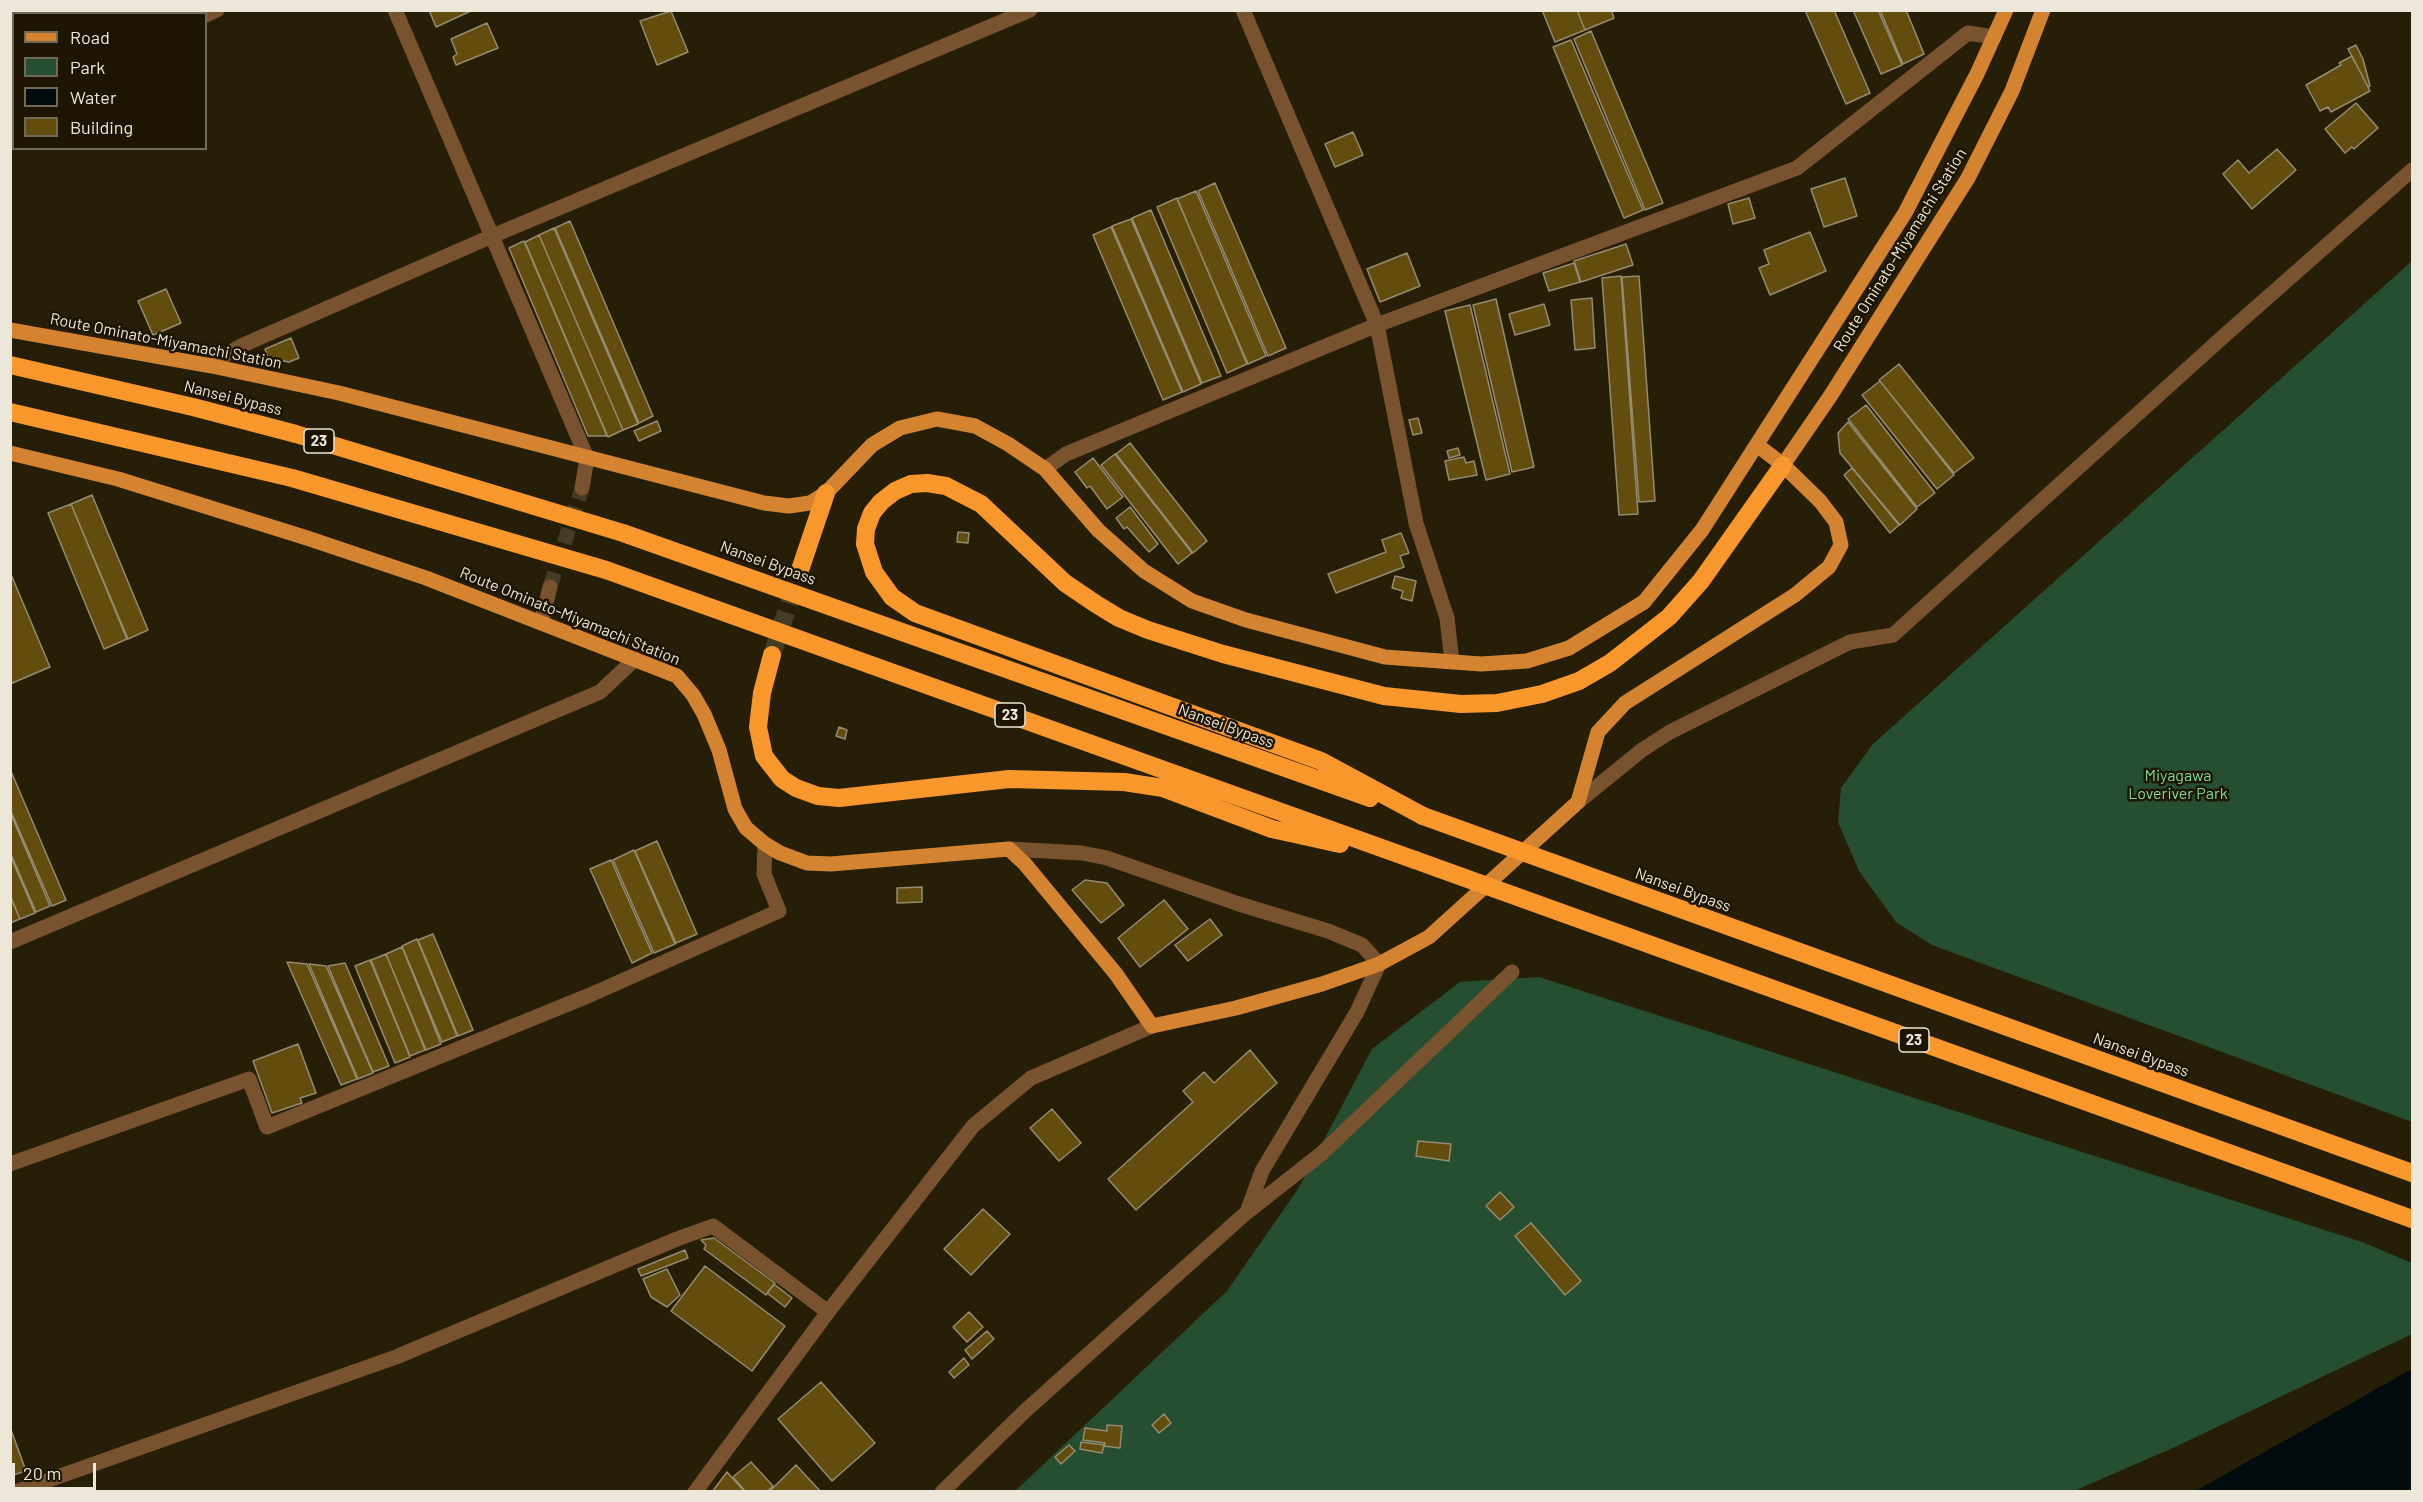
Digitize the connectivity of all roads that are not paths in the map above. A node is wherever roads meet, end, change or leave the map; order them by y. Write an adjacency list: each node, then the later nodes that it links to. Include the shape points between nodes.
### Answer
1 (395, 10): 8 (street)
2 (1030, 10): 8 (street)
3 (1243, 10): 9 (street)
4 (2006, 10): 6 (main road, Route Ominato-Miyamachi Station)
5 (2043, 10): 17 (main road, Route Ominato-Miyamachi Station, via 2012,91 1968,178)
6 (1994, 38): 9 (street, via 1968,33 1797,168); 14 (main road, Route Ominato-Miyamachi Station, via 1905,213)
7 (2412, 170): 27 (street, via 1893,635 1850,642 1670,732)
8 (490, 237): 12 (street, via 243,345); 16 (street)
9 (1377, 325): 18 (street, via 1066,454); 26 (street, via 1416,523 1448,618)
10 (10, 330): 12 (main road, Route Ominato-Miyamachi Station)
11 (10, 365): 28 (highway, Nansei Bypass / 23, via 296,434 624,532)
12 (212, 366): 16 (main road, Route Ominato-Miyamachi Station, via 339,393)
13 (10, 412): 31 (highway, 23, via 292,478 606,570)
14 (1757, 444): 17 (main road); 26 (main road, Route Ominato-Miyamachi Station, via 1702,530 1644,602 1569,648 1527,661)
15 (10, 453): 23 (main road, Route Ominato-Miyamachi Station, via 118,479 307,538 426,578)
16 (587, 458): 19 (street); 20 (main road, Route Ominato-Miyamachi Station, via 764,503 810,503)
17 (1784, 465): 27 (main road, via 1836,522 1841,545 1829,567 1795,595 1625,703 1598,732); 28 (highway, via 1701,581 1670,617 1610,663 1579,681 1497,703 1461,704 1384,696 1148,630 1119,618 1065,583 981,504 946,486 911,484 881,501 872,513 865,544 874,572 892,597 915,613 1321,761)
18 (1044, 470): 20 (main road, Route Ominato-Miyamachi Station, via 975,426 936,420 900,428 872,445); 26 (main road, Route Ominato-Miyamachi Station, via 1098,530 1144,571 1192,601 1246,620 1385,657)
19 (582, 488)
20 (826, 493): 21 (highway)
21 (800, 570)
22 (550, 587): 23 (street)
23 (541, 623): 25 (main road, Route Ominato-Miyamachi Station)
24 (772, 655): 31 (highway, via 758,727 764,756 782,779 818,796 839,798 1009,779 1124,782 1163,788 1272,829)
25 (635, 659): 29 (main road, Route Ominato-Miyamachi Station, via 677,676 693,695 719,750 735,808 746,828); 32 (street, via 600,692)
26 (1452, 662)
27 (1578, 802): 33 (main road, via 1429,937)
28 (1422, 816): 37 (highway, Nansei Bypass / 23, bridge)
29 (765, 844): 30 (main road, Route Ominato-Miyamachi Station, via 807,863 831,864); 36 (street, via 764,874 778,911 590,995 267,1127 249,1079)
30 (1009, 849): 33 (street, via 1107,858 1362,945); 35 (main road, via 1116,974)
31 (1415, 860): 39 (highway, 23, bridge)
32 (10, 942)
33 (1379, 964): 35 (main road, via 1236,1008); 38 (street, via 1357,1012 1262,1171)
34 (1512, 972): 38 (street, via 1321,1154)
35 (1152, 1026): 40 (street, via 1031,1078 973,1126)
36 (10, 1164)
37 (2412, 1173)
38 (1247, 1212): 43 (street, via 1025,1411)
39 (2412, 1219)
40 (828, 1312): 41 (street, via 713,1226 396,1357); 42 (street)
41 (15, 1491)
42 (694, 1491)
43 (942, 1491)

